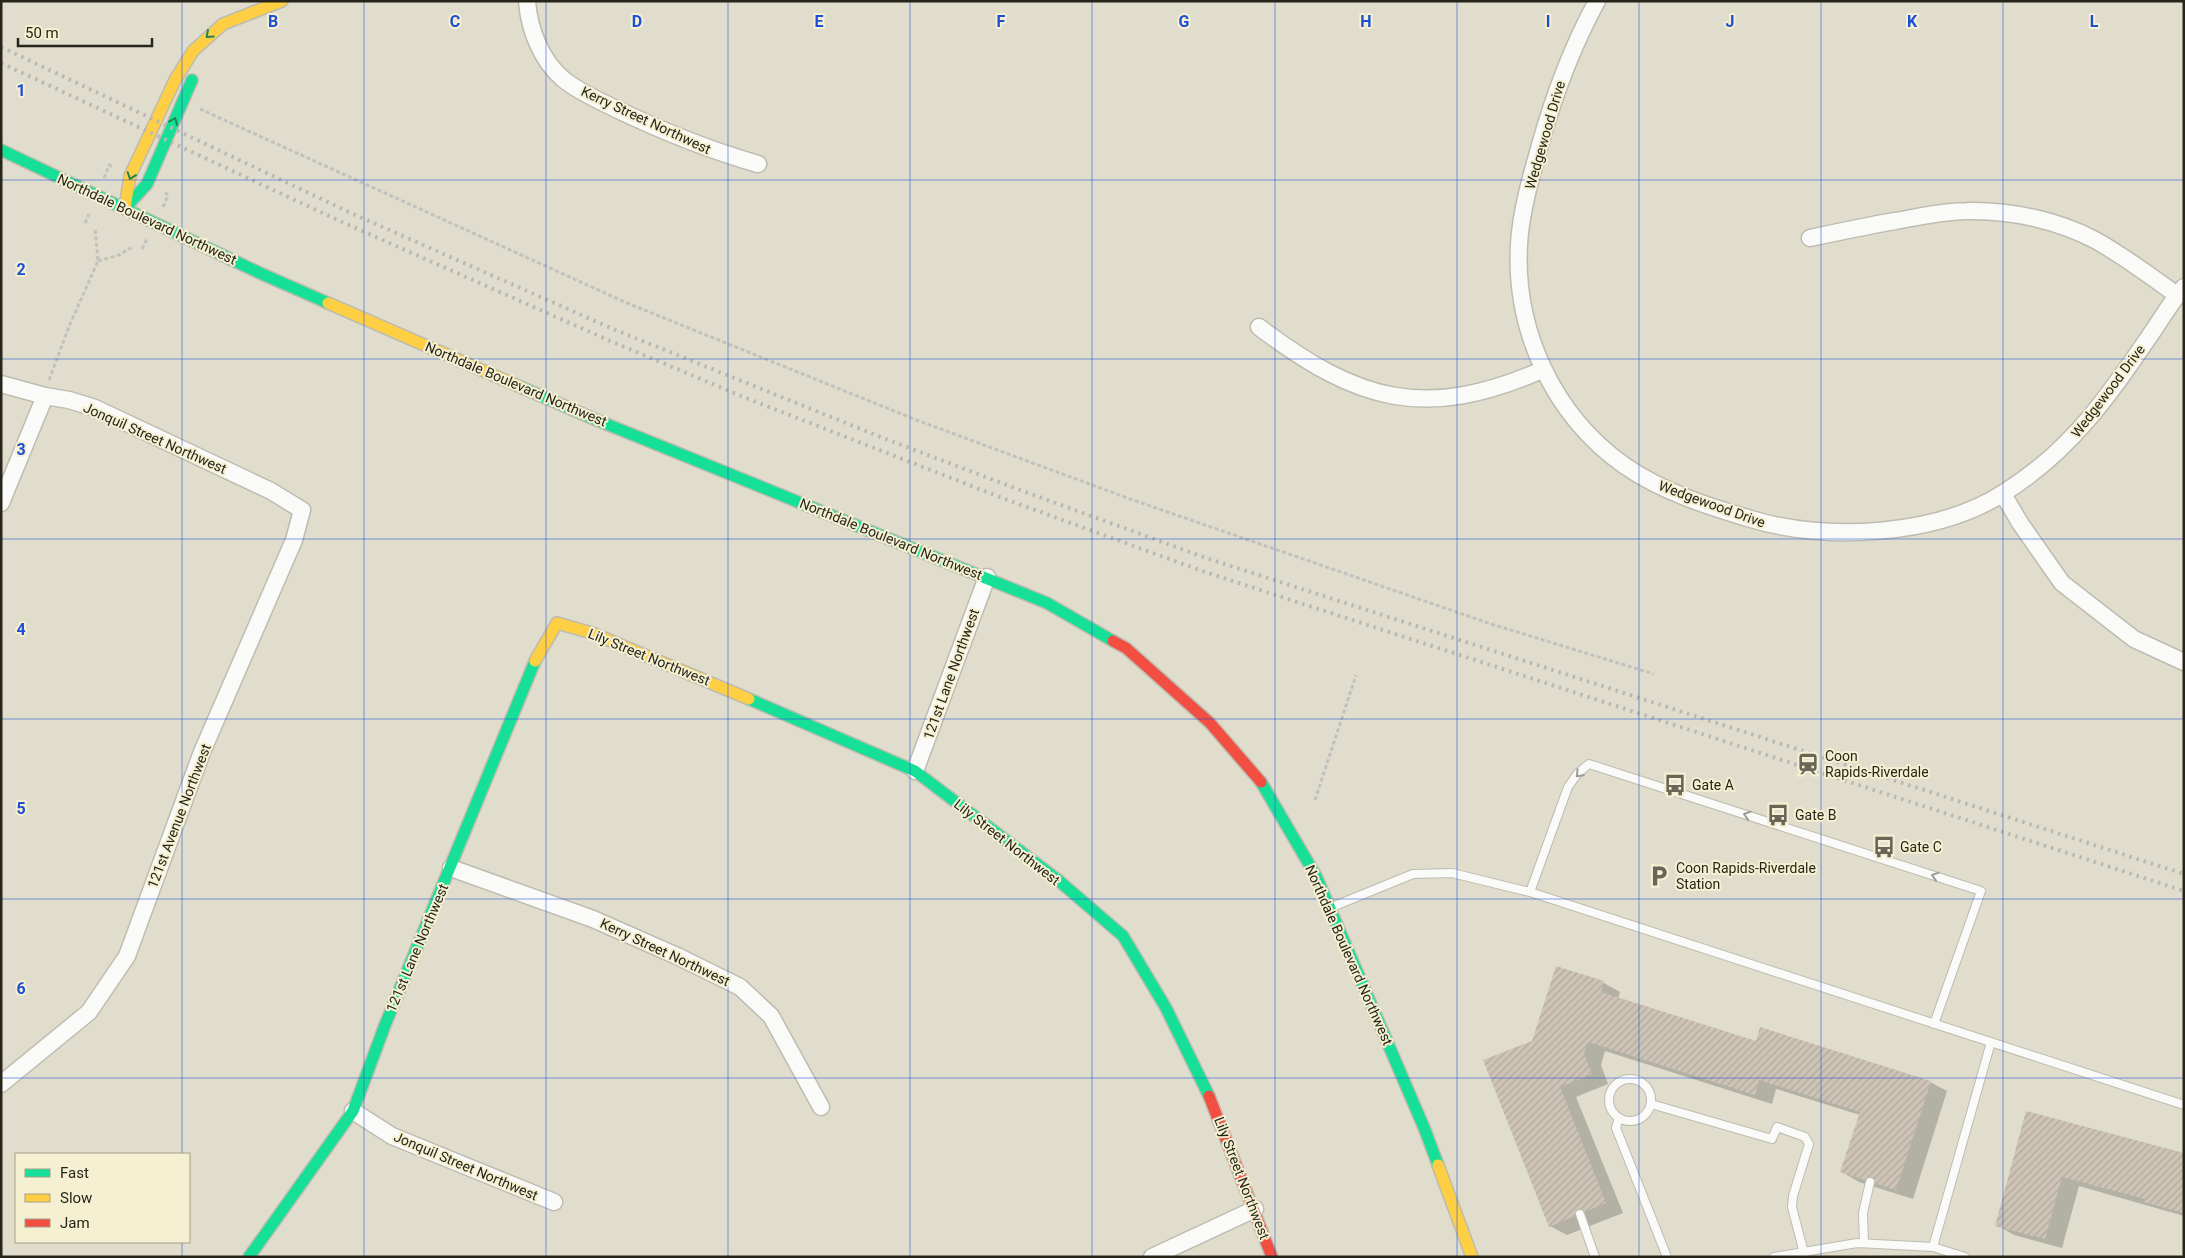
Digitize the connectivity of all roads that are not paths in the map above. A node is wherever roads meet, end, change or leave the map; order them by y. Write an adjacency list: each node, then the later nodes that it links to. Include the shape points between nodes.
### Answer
1 (282, 1): 4 (street)
2 (527, 1): 8 (street, Kerry Street Northwest, via 532,32 562,78 582,92 634,117 718,153)
3 (1597, 1): 13 (street, Wedgewood Drive, via 1566,66 1550,111 1522,219 1519,273 1531,339)
4 (249, 8): 5 (street); 9 (street, one-way to 9, via 223,24 193,51 182,67 128,178)
5 (240, 28)
6 (200, 69): 9 (street, one-way to 6, via 147,184)
7 (1, 150): 9 (street, Northdale Boulevard Northwest)
8 (758, 164)
9 (125, 208): 19 (street, Northdale Boulevard Northwest, via 262,274 594,419)
10 (1810, 238): 11 (street, via 1936,213 1966,210 1999,212 2064,227 2094,240)
11 (2180, 291): 16 (street, Wedgewood Drive, via 2096,412 2070,442)
12 (1259, 327): 13 (street, via 1333,376 1396,397 1462,396 1488,391)
13 (1542, 370): 16 (street, Wedgewood Drive, via 1576,419 1602,448 1626,467 1684,497 1773,526 1845,533 1889,529 1950,516)
14 (1, 384): 15 (street, Jonquil Street Northwest)
15 (45, 396): 17 (street); 18 (street, Jonquil Street Northwest, via 95,408 271,491)
16 (2003, 494): 21 (street, via 2062,583 2134,639)
17 (1, 503)
18 (302, 510): 28 (street, 121st Avenue Northwest, via 294,540 202,752 127,956 89,1012)
19 (987, 577): 22 (street, 121st Lane Northwest); 25 (street, Northdale Boulevard Northwest, via 1046,603 1126,648 1210,723 1264,786 1316,876)
20 (557, 623): 22 (street, Lily Street Northwest, via 592,633); 23 (street, 121st Lane Northwest, via 536,658)
21 (2184, 662)
22 (915, 771): 36 (street, Lily Street Northwest, via 1058,880 1122,936 1166,1008 1206,1087)
23 (451, 868): 31 (street, Kerry Street Northwest, via 593,919 740,987 771,1016); 32 (street, 121st Lane Northwest)
24 (1530, 892): 25 (lane, via 1452,873 1413,874); 26 (lane); 26 (lane, one-way to 24, via 1981,891 1589,764 1568,787)
25 (1330, 908): 44 (street, Northdale Boulevard Northwest, via 1425,1130)
26 (1934, 1024): 27 (lane)
27 (1990, 1042): 30 (lane); 39 (lane)
28 (1, 1084)
29 (1651, 1104): 33 (lane, via 1645,1116 1639,1119 1626,1121); 33 (lane, via 1649,1090 1644,1085 1625,1080 1610,1094 1610,1108); 40 (lane, via 1772,1138 1777,1127 1805,1137 1810,1144 1792,1207)
30 (2184, 1105)
31 (821, 1107)
32 (353, 1111): 35 (street, Jonquil Street Northwest, via 392,1136); 41 (street, 121st Lane Northwest)
33 (1619, 1118): 46 (lane, via 1616,1128)
34 (1870, 1182): 38 (lane, via 1863,1213)
35 (554, 1202)
36 (1255, 1209): 42 (street); 43 (street, Lily Street Northwest)
37 (1580, 1214): 45 (lane)
38 (1864, 1243): 39 (lane); 40 (lane)
39 (1933, 1247): 48 (lane)
40 (1804, 1254): 47 (lane)
41 (249, 1257)
42 (1152, 1257)
43 (1272, 1257)
44 (1472, 1257)
45 (1596, 1257)
46 (1667, 1257)
47 (1774, 1257)
48 (1964, 1257)

